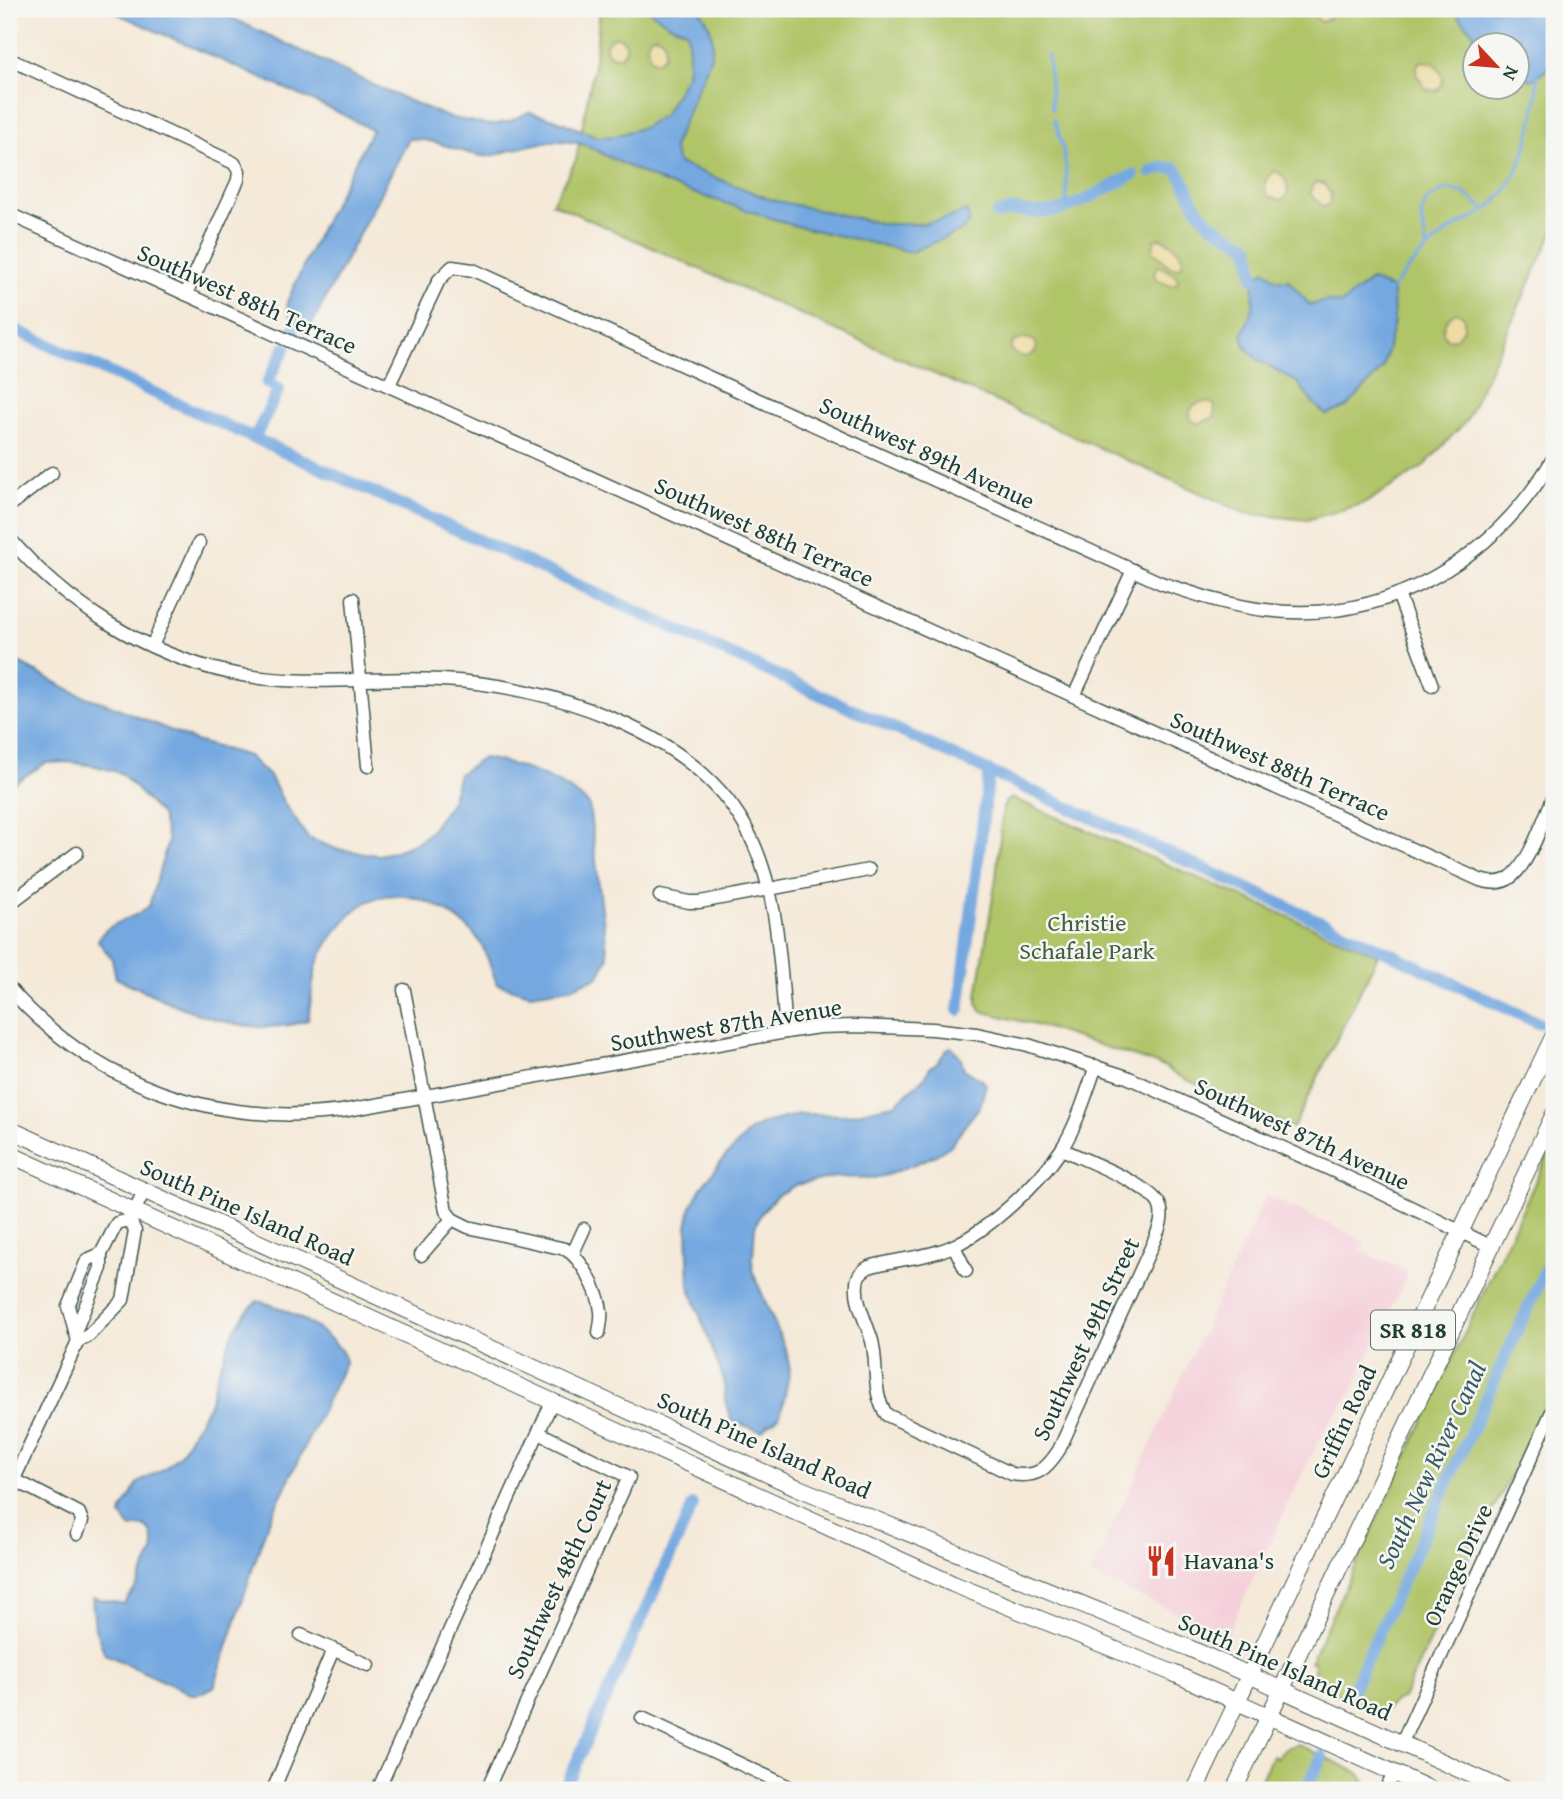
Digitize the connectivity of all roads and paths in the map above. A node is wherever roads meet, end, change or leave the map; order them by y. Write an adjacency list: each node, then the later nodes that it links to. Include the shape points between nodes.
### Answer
1 (9, 59): 3 (street, via 234,163 238,180)
2 (9, 214): 3 (street, Southwest 88th Terrace)
3 (186, 294): 4 (street, Southwest 88th Terrace)
4 (390, 385): 10 (street, Southwest 89th Avenue, via 439,280 453,267 462,267); 16 (street, Southwest 88th Terrace)
5 (1554, 457): 11 (street, Southwest 89th Avenue, via 1511,518 1485,542 1457,564)
6 (52, 473): 7 (street)
7 (9, 506)
8 (9, 538): 13 (street, via 64,593)
9 (198, 543): 13 (street)
10 (1133, 570): 11 (street, Southwest 89th Avenue, via 1189,592 1266,610 1344,608); 16 (street)
11 (1398, 594): 15 (street)
12 (353, 599): 14 (street)
13 (152, 646): 14 (street, via 209,667 263,678)
14 (360, 680): 17 (street); 21 (street, via 440,680 504,687 607,717 653,738 692,763 732,805 746,827)
15 (1432, 685)
16 (1074, 696): 18 (street, Southwest 88th Terrace, via 1480,880 1503,881 1520,869)
17 (369, 766)
18 (1554, 796)
19 (77, 853): 23 (street)
20 (869, 870): 21 (street)
21 (768, 890): 22 (street, via 700,902); 26 (street)
22 (660, 896)
23 (9, 904)
24 (9, 988): 29 (street, Southwest 87th Avenue, via 44,1025 85,1054 138,1084 222,1110 286,1116)
25 (404, 990): 29 (street)
26 (786, 1032): 28 (street, Southwest 87th Avenue, via 855,1026 933,1028 1028,1045); 29 (street, Southwest 87th Avenue)
27 (1554, 1035): 38 (main road, Griffin Road / SR 818)
28 (1096, 1066): 32 (street); 38 (street, Southwest 87th Avenue, via 1193,1106)
29 (424, 1097): 36 (street, via 442,1199)
30 (1554, 1114): 40 (main road, SR 818)
31 (9, 1129): 34 (main road, South Pine Island Road)
32 (1062, 1149): 39 (street, via 1016,1201); 39 (street, Southwest 49th Street, via 1145,1189 1159,1204 1160,1228 1059,1450 1046,1469 1034,1475 1012,1474 893,1419 882,1408 872,1343 858,1299 859,1276 869,1267)
33 (9, 1154): 35 (main road, South Pine Island Road)
34 (144, 1191): 35 (street); 48 (main road, South Pine Island Road)
35 (132, 1216): 42 (street, via 117,1223); 47 (street, via 135,1231 123,1300); 51 (main road, South Pine Island Road)
36 (452, 1219): 41 (street); 43 (street)
37 (584, 1229): 41 (street)
38 (1459, 1231): 40 (street, Southwest 87th Avenue); 60 (main road, Griffin Road / SR 818)
39 (954, 1246): 44 (street)
40 (1490, 1246): 61 (main road, SR 818)
41 (573, 1253): 49 (street, via 602,1311)
42 (101, 1254): 45 (street, via 87,1260); 46 (street, via 101,1268)
43 (421, 1255)
44 (966, 1271)
45 (74, 1289): 46 (street); 50 (street, via 68,1306)
46 (89, 1298): 47 (street); 50 (street)
47 (107, 1317): 50 (street, via 89,1335)
48 (425, 1318): 51 (main road); 60 (main road, South Pine Island Road, via 796,1487)
49 (599, 1333)
50 (76, 1336): 55 (street)
51 (415, 1339): 52 (main road, South Pine Island Road)
52 (552, 1402): 54 (street); 62 (main road, South Pine Island Road, via 953,1584)
53 (1554, 1407): 65 (street, Orange Drive)
54 (539, 1433): 68 (street); 69 (street, Southwest 48th Court, via 629,1477)
55 (12, 1478): 56 (street, via 79,1513 82,1521)
56 (77, 1534)
57 (301, 1635): 58 (street)
58 (333, 1650): 59 (street); 67 (street)
59 (368, 1665)
60 (1250, 1675): 61 (main road, South Pine Island Road); 62 (main road, Griffin Road / SR 818)
61 (1281, 1689): 63 (main road, SR 818); 65 (main road, South Pine Island Road)
62 (1237, 1702): 63 (main road, South Pine Island Road); 71 (main road, Griffin Road / SR 818)
63 (1269, 1716): 66 (main road, South Pine Island Road); 72 (main road, SR 818)
64 (642, 1718): 70 (street)
65 (1402, 1742): 75 (main road, South Pine Island Road)
66 (1394, 1773): 73 (street); 74 (main road, South Pine Island Road)
67 (272, 1790)
68 (379, 1790)
69 (487, 1790)
70 (796, 1790)
71 (1195, 1790)
72 (1234, 1790)
73 (1386, 1790)
74 (1432, 1790)
75 (1505, 1790)

